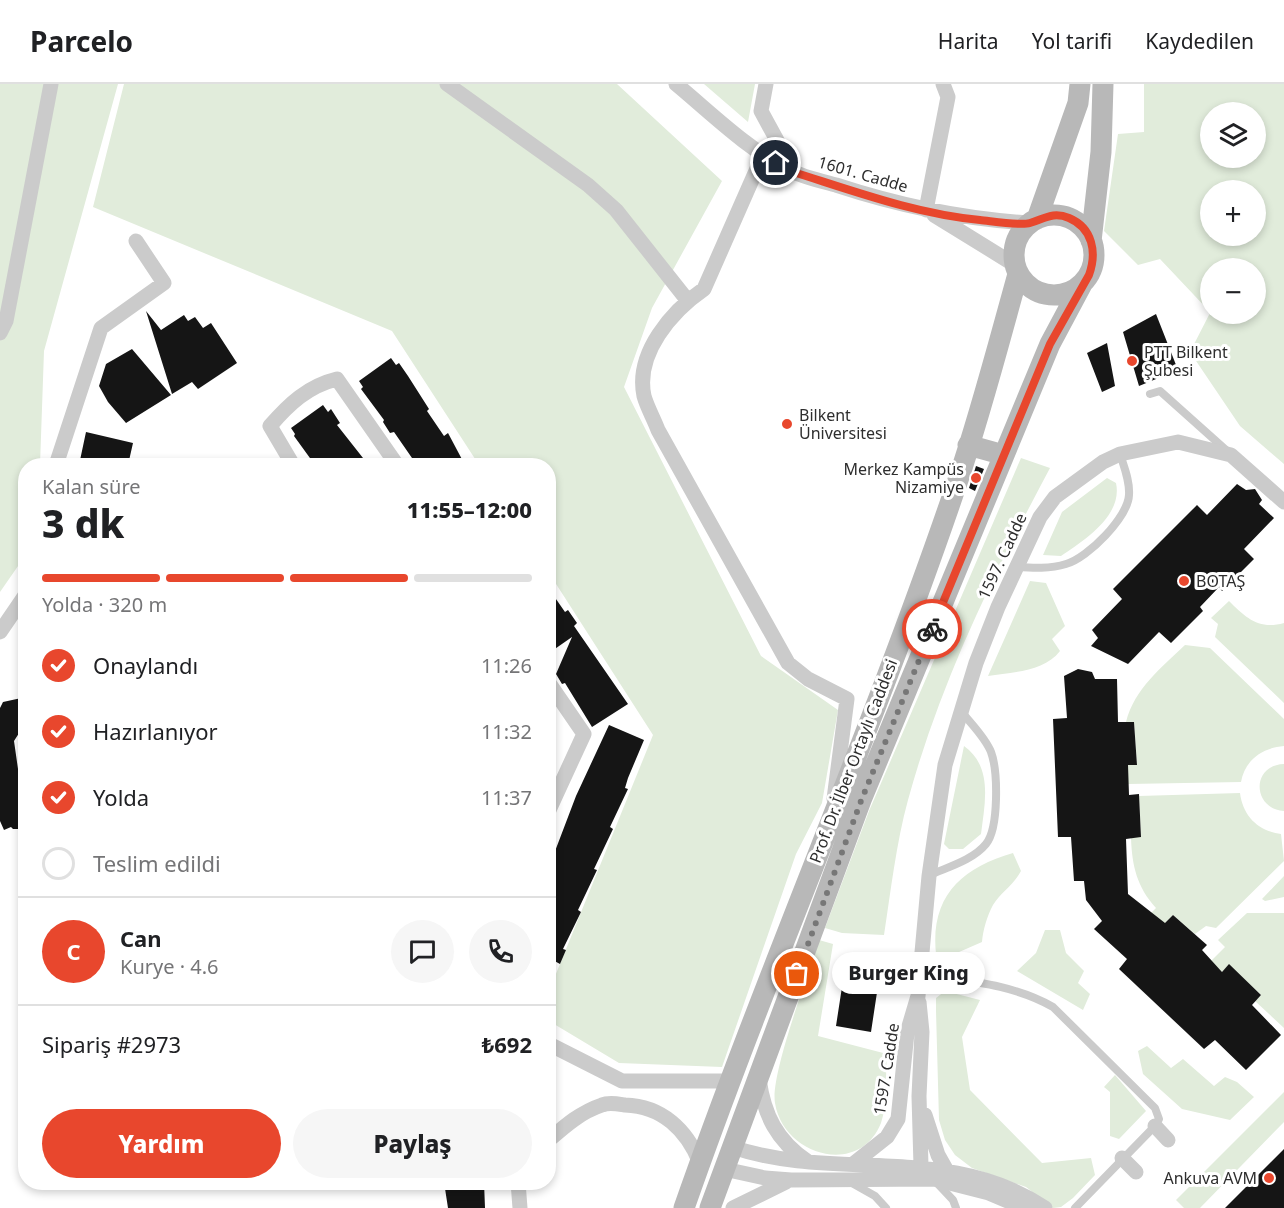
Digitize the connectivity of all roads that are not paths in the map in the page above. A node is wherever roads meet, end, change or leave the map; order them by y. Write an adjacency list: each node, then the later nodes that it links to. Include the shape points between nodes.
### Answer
1 (51, 84): 17 (street, via 30,204 6,321)
2 (447, 84): 16 (street, via 588,185 616,210)
3 (676, 84): 8 (street, 1601. Cadde)
4 (766, 84): 9 (street, via 761,111)
5 (943, 84): 10 (street, via 948,97)
6 (1080, 84): 11 (street, Prof. Dr. İlber Ortaylı Caddesi, via 1072,124)
7 (1103, 84): 12 (street, Prof. Dr. İlber Ortaylı Caddesi, via 1101,152)
8 (763, 155): 9 (street, 1601. Cadde); 16 (street, via 704,289)
9 (790, 171): 10 (street, 1601. Cadde)
10 (926, 210): 11 (street, 1601. Cadde, via 977,220); 14 (street, 1601. Cadde)
11 (1033, 221): 12 (street, via 1058,215 1069,218); 14 (street, Prof. Dr. İlber Ortaylı Caddesi, via 1016,242)
12 (1091, 240): 15 (street, Prof. Dr. İlber Ortaylı Caddesi, via 1093,264)
13 (136, 241): 23 (street, via 164,283 101,328)
14 (1017, 270): 15 (street, via 1030,288 1047,295 1071,291); 19 (street, Prof. Dr. İlber Ortaylı Caddesi)
15 (1082, 284): 21 (street, Prof. Dr. İlber Ortaylı Caddesi, via 1050,344)
16 (688, 301): 35 (street, via 658,336 644,364 644,395 658,430 788,663 808,680 847,699)
17 (0, 333)
18 (1150, 394): 22 (lane, via 1160,391)
19 (968, 445): 21 (street); 27 (street, Prof. Dr. İlber Ortaylı Caddesi)
20 (1120, 454): 22 (street, 1597. Cadde, via 1178,442); 29 (street, 1597. Cadde, via 1077,478 1055,497); 29 (lane, via 1130,496 1116,524 1069,564)
21 (1004, 455): 28 (street, Prof. Dr. İlber Ortaylı Caddesi)
22 (1231, 455): 26 (street, 1597. Cadde)
23 (58, 458)
24 (289, 458): 25 (street, via 270,426 285,408 316,384 337,379)
25 (392, 458)
26 (1284, 502)
27 (939, 533): 28 (street); 35 (street, Prof. Dr. İlber Ortaylı Caddesi)
28 (968, 543): 40 (street, Prof. Dr. İlber Ortaylı Caddesi, via 861,801)
29 (1016, 567): 33 (street, 1597. Cadde)
30 (18, 606): 31 (street)
31 (0, 632)
32 (556, 693): 34 (street, via 584,734)
33 (960, 710): 36 (street, 1597. Cadde, via 945,765); 36 (lane, via 992,754 996,784 991,836 966,859)
34 (556, 795)
35 (830, 825): 41 (street, Prof. Dr. İlber Ortaylı Caddesi)
36 (928, 876): 37 (street, 1597. Cadde)
37 (921, 974): 38 (street, 1597. Cadde); 43 (lane, via 1005,988 1053,1007 1155,1108 1159,1119)
38 (918, 996): 42 (street, 1597. Cadde, via 922,1032); 51 (street, 1597. Cadde, via 907,1033 898,1119 887,1137)
39 (556, 1048): 41 (street, via 622,1081)
40 (759, 1077): 47 (street, Prof. Dr. İlber Ortaylı Caddesi); 49 (street, via 765,1110 776,1131 785,1144)
41 (729, 1081): 45 (street, Prof. Dr. İlber Ortaylı Caddesi)
42 (919, 1096): 52 (street, 1597. Cadde); 54 (street, 1597. Cadde)
43 (1155, 1126): 46 (street); 48 (lane)
44 (556, 1134): 50 (street, via 574,1118 605,1103 643,1105 683,1132)
45 (708, 1140): 47 (street); 50 (street, Prof. Dr. İlber Ortaylı Caddesi)
46 (1168, 1140)
47 (732, 1146): 49 (street, via 758,1155); 53 (street, Prof. Dr. İlber Ortaylı Caddesi)
48 (1122, 1158): 55 (street); 68 (lane)
49 (807, 1161): 51 (street)
50 (700, 1163): 53 (street); 61 (street, Prof. Dr. İlber Ortaylı Caddesi)
51 (853, 1164): 52 (street)
52 (921, 1166): 54 (street); 56 (street)
53 (724, 1169): 57 (street); 62 (street, Prof. Dr. İlber Ortaylı Caddesi)
54 (947, 1171): 67 (street, via 992,1182)
55 (1136, 1172)
56 (934, 1179): 58 (street); 65 (lane); 66 (street, via 979,1190)
57 (791, 1180): 58 (street); 63 (street)
58 (848, 1181): 64 (lane, via 875,1196)
59 (519, 1190): 60 (street)
60 (520, 1208)
61 (684, 1208)
62 (710, 1208)
63 (733, 1208)
64 (886, 1208)
65 (956, 1208)
66 (1024, 1208)
67 (1045, 1208)
68 (1075, 1208)

